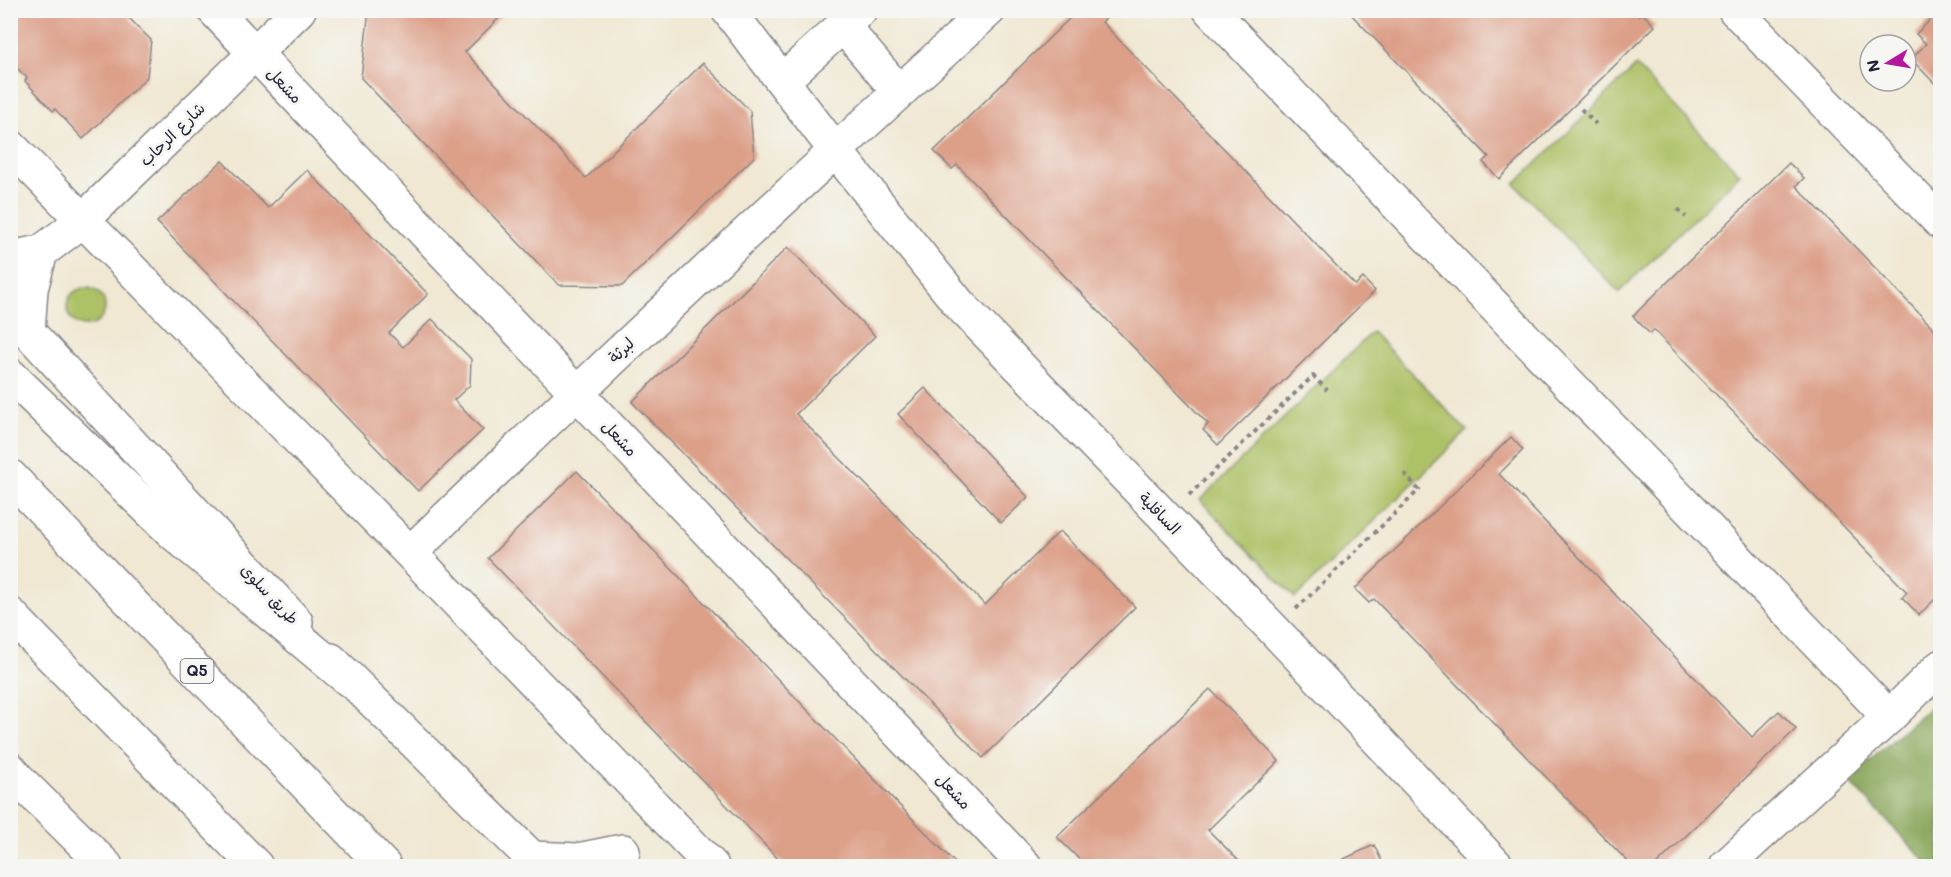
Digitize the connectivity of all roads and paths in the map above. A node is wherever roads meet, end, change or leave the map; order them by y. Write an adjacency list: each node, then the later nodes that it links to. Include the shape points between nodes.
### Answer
1 (214, 10): 8 (main road, مشعل)
2 (299, 10): 8 (main road, شارع الرحاب)
3 (728, 10): 9 (main road)
4 (989, 10): 10 (main road, لبرثة)
5 (1210, 10): 32 (main road)
6 (1735, 10): 18 (main road)
7 (851, 18): 9 (main road); 10 (main road)
8 (255, 54): 17 (main road, شارع الرحاب); 23 (main road, مشعل)
9 (782, 81): 14 (main road)
10 (899, 92): 14 (main road, لبرثة)
11 (1581, 109): 12 (path)
12 (1596, 124)
13 (10, 146): 17 (main road)
14 (835, 150): 23 (main road, لبرثة); 26 (main road, السافلية, via 959,304)
15 (1678, 209): 16 (path)
16 (1686, 217)
17 (82, 220): 19 (main road, شارع الرحاب); 27 (main road)
18 (1941, 222)
19 (26, 255): 20 (main road, شارع الرحاب, via 31,289)
20 (19, 322): 31 (main road, طريق سلوى)
21 (10, 375): 31 (main road, via 173,533)
22 (1327, 390): 26 (path, via 1313,376)
23 (576, 393): 27 (main road, لبرثة); 41 (main road, مشعل)
24 (1403, 472): 29 (path, via 1419,490)
25 (10, 476): 39 (main road, Q5)
26 (1165, 518): 29 (main road, السافلية)
27 (410, 553): 34 (main road)
28 (10, 614): 38 (main road)
29 (1274, 630): 42 (main road, السافلية)
30 (1941, 667): 32 (main road)
31 (350, 680): 36 (main road, طريق سلوى)
32 (1889, 717): 43 (main road)
33 (14, 773): 37 (main road)
34 (659, 812): 35 (main road); 40 (main road)
35 (620, 859): 36 (main road)
36 (536, 862)
37 (106, 867)
38 (256, 867)
39 (384, 867)
40 (712, 867)
41 (1025, 867)
42 (1497, 867)
43 (1726, 867)

